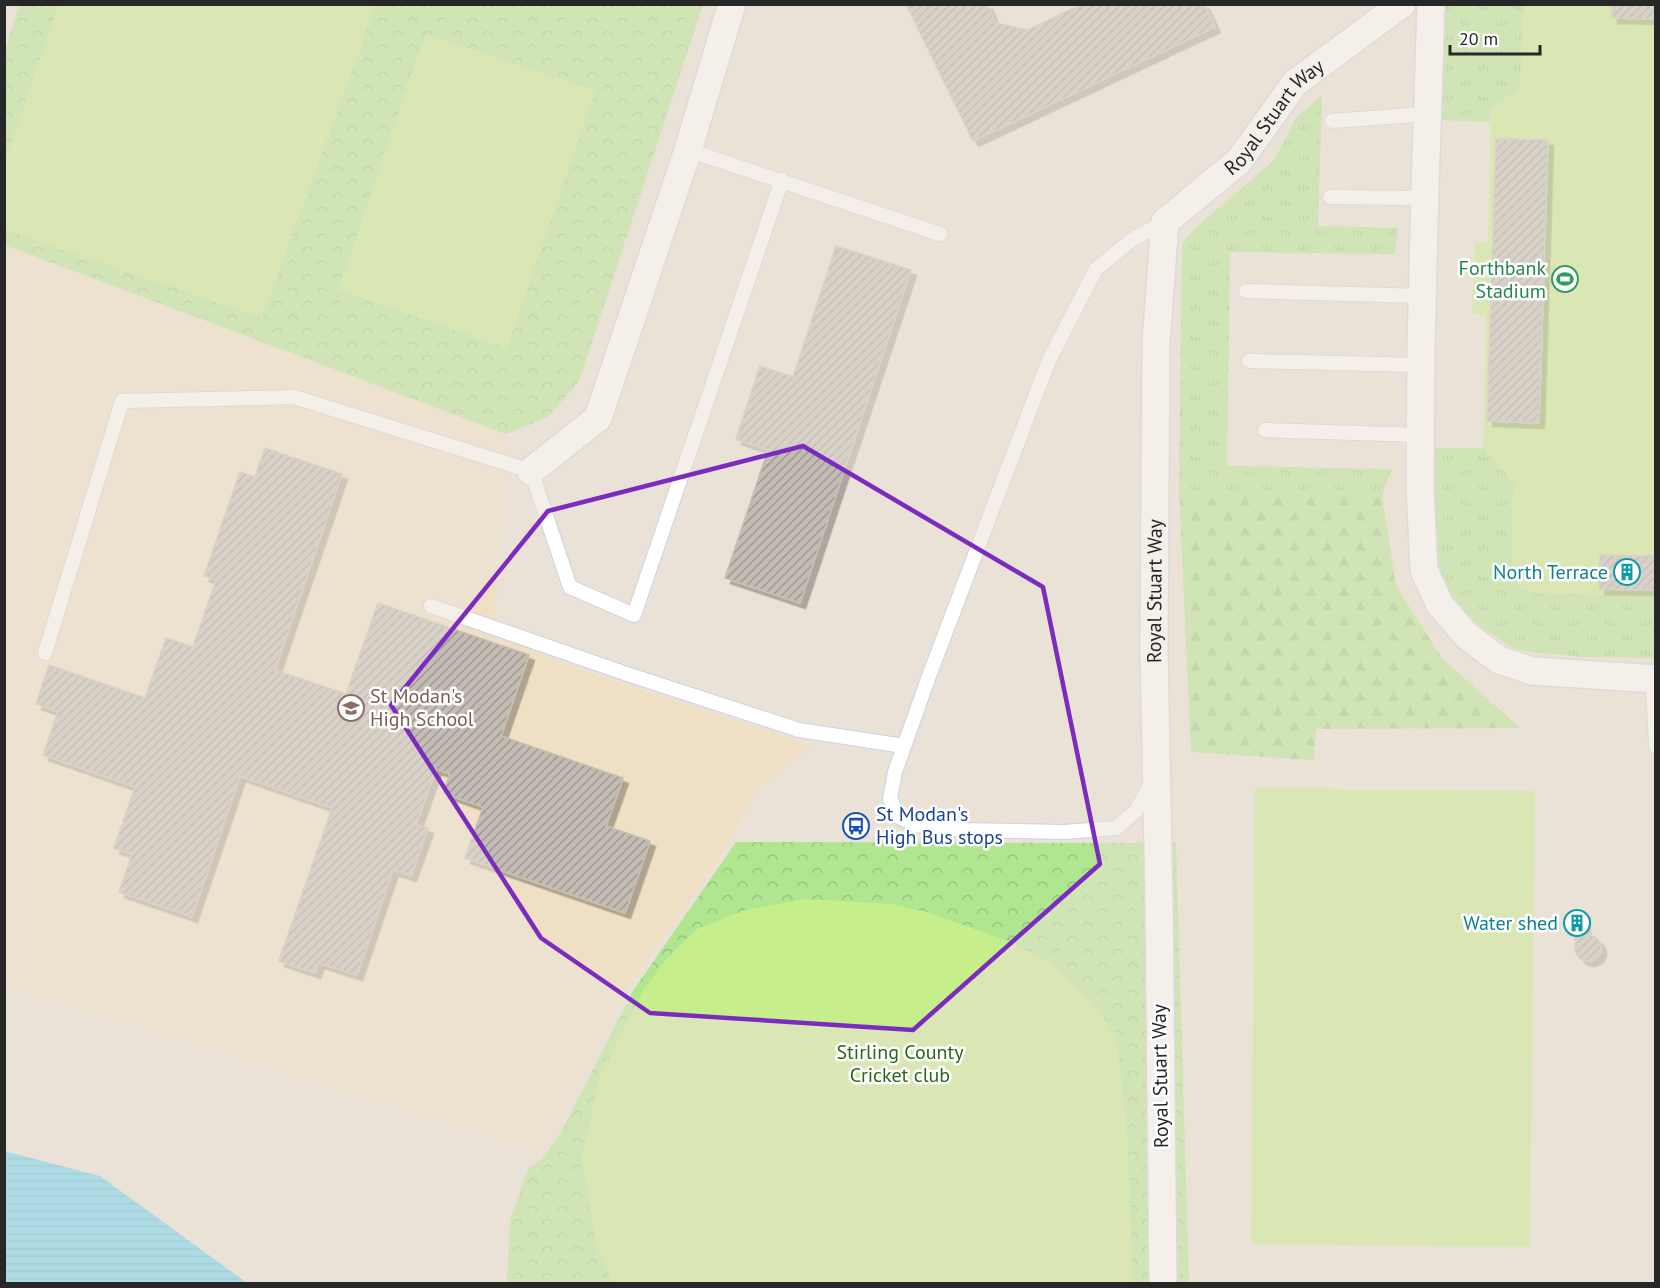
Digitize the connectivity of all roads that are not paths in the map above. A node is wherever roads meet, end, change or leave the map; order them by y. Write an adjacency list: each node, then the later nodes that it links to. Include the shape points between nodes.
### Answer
1 (732, 4): 6 (street)
2 (1402, 4): 10 (street, Royal Stuart Way, via 1295,83 1239,161)
3 (1431, 4): 4 (street)
4 (1428, 114): 5 (lane); 9 (street)
5 (1332, 121)
6 (688, 150): 7 (lane); 18 (street, via 598,418)
7 (782, 180): 11 (lane); 18 (lane, via 634,615 570,586)
8 (1330, 197): 9 (lane)
9 (1425, 198): 13 (street)
10 (1165, 222): 22 (lane, via 1133,238 1096,269 1049,360); 24 (street, Royal Stuart Way, via 1156,342)
11 (940, 234)
12 (1246, 291): 13 (lane)
13 (1422, 296): 15 (street)
14 (1249, 361): 15 (lane)
15 (1421, 365): 17 (street)
16 (1265, 430): 17 (lane)
17 (1420, 435): 21 (street, via 1424,570 1440,605 1467,636 1499,660 1532,671)
18 (531, 471): 20 (lane, via 294,397 122,401)
19 (431, 606): 22 (lane, via 799,730)
20 (45, 653)
21 (1654, 679): 23 (lane)
22 (904, 746): 24 (lane, via 891,799 899,817 915,825 962,830 1116,828 1136,811)
23 (1656, 746)
24 (1157, 774): 25 (street, Royal Stuart Way)
25 (1163, 1284)

